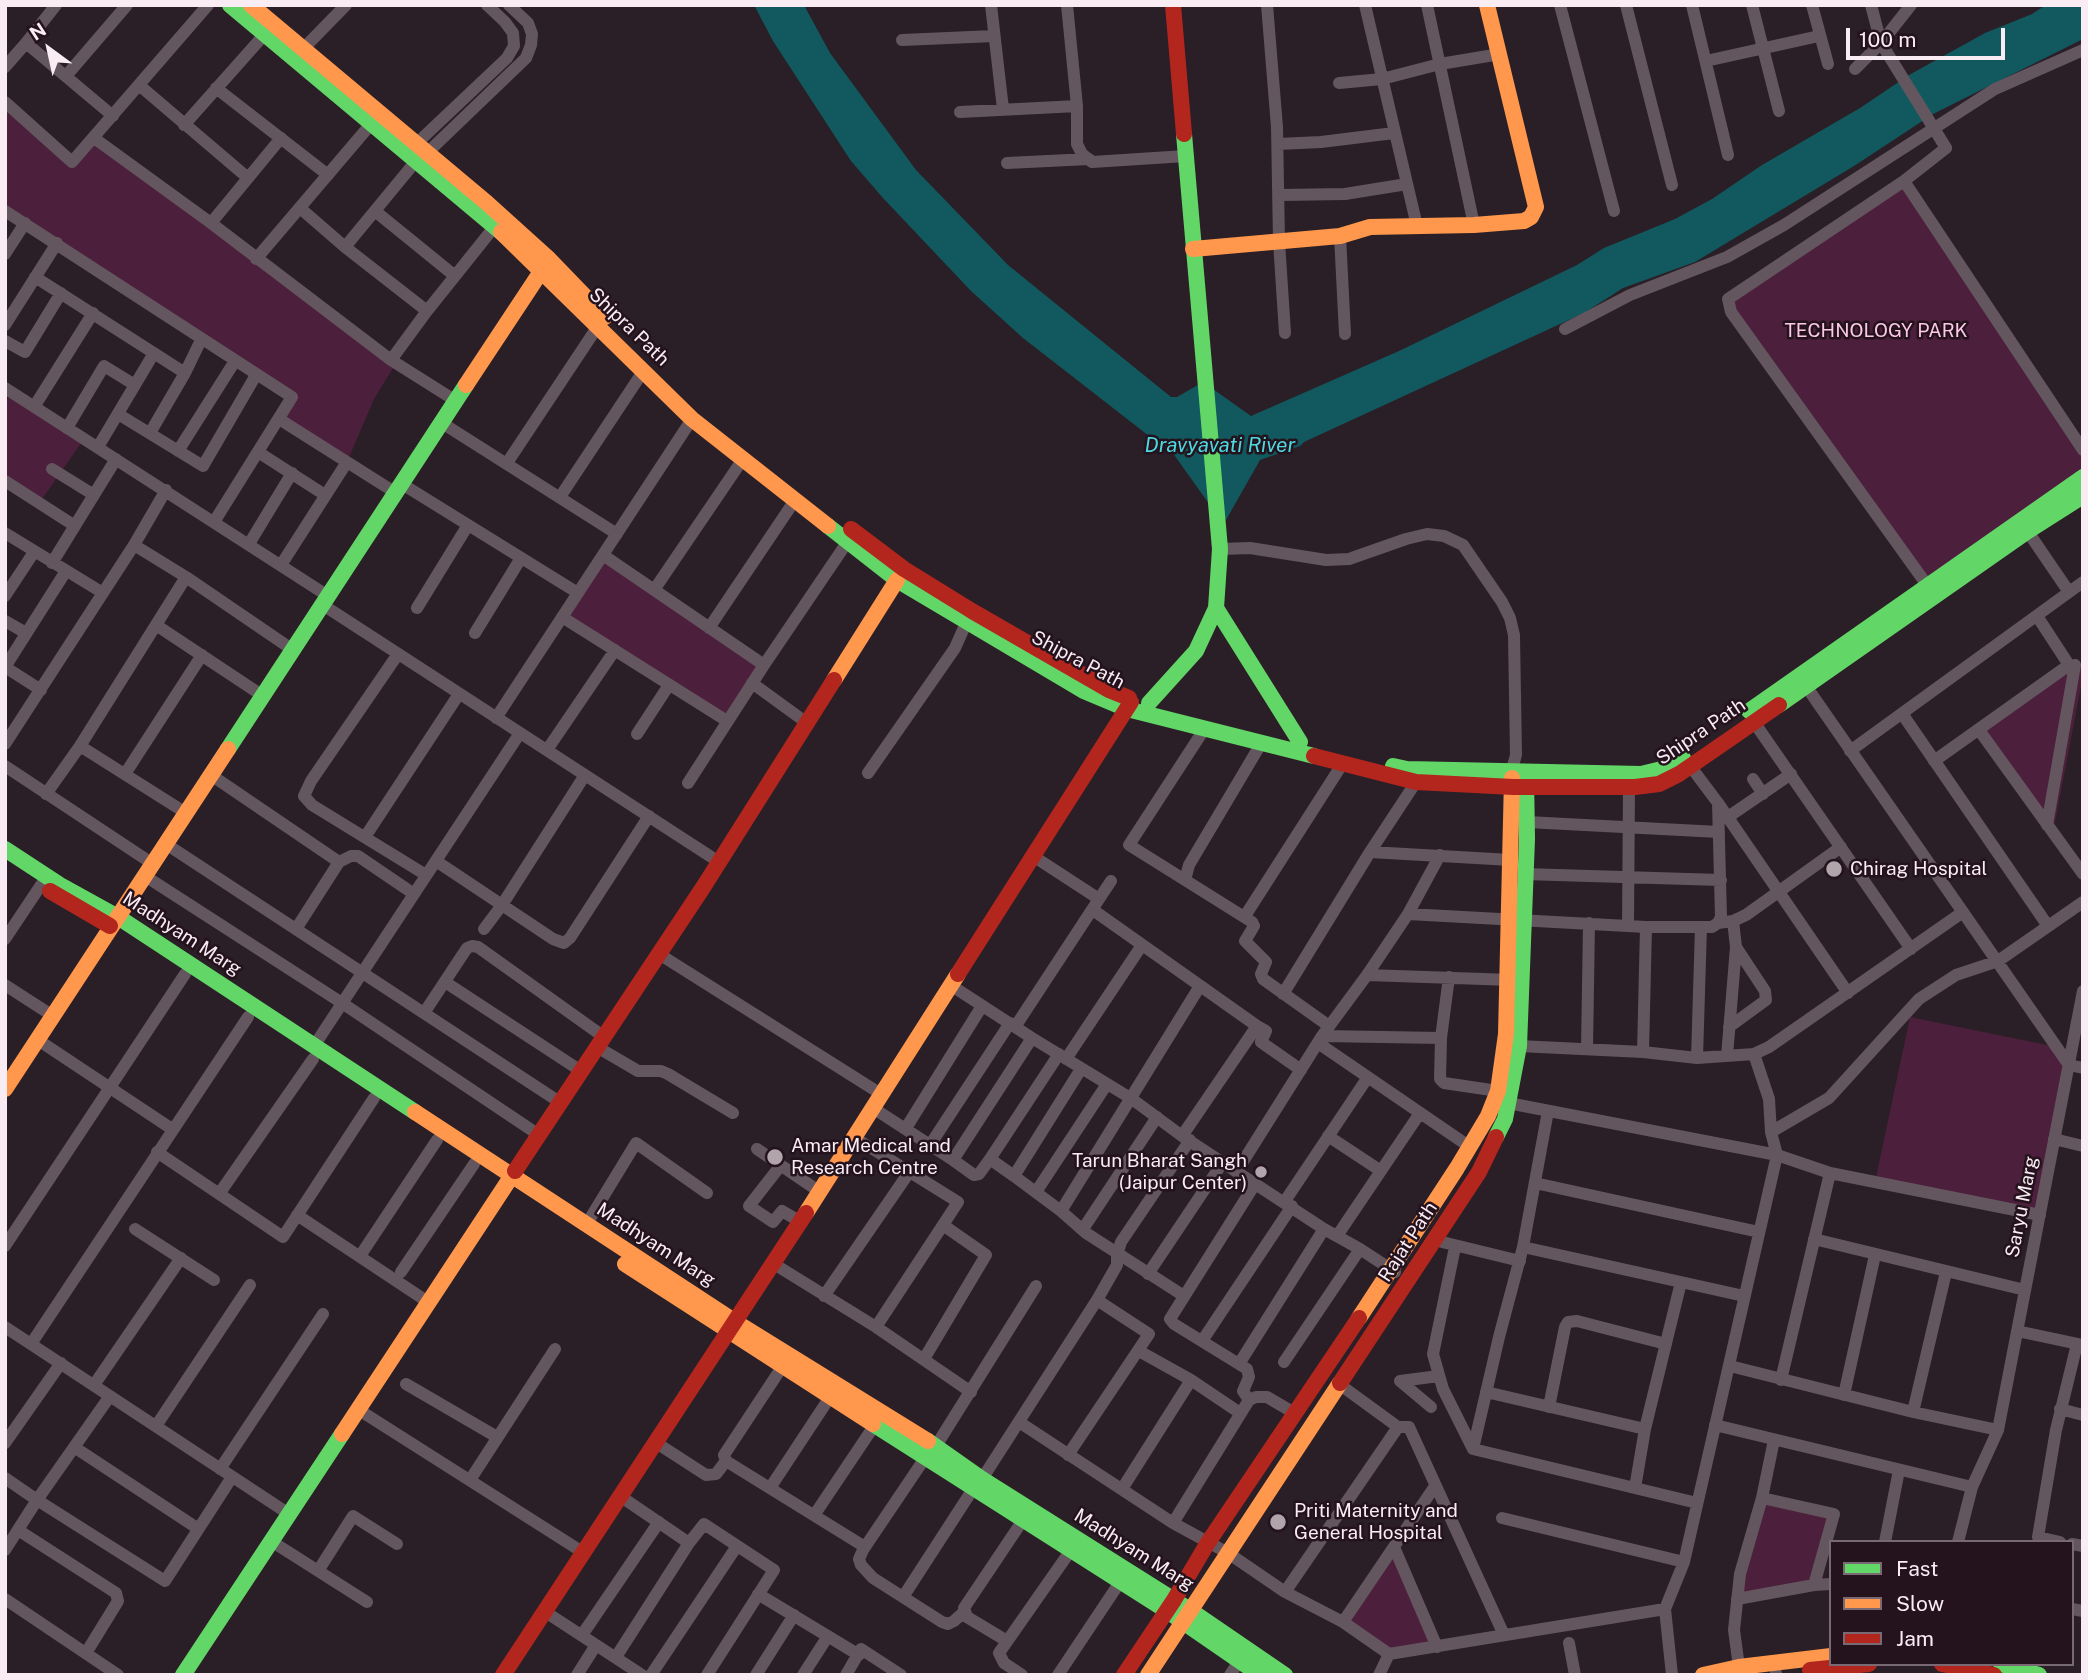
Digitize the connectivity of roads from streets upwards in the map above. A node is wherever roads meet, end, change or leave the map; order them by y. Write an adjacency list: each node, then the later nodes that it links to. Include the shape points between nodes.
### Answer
1 (56, 5): 27 (street)
2 (127, 5): 38 (street)
3 (208, 5): 41 (street)
4 (230, 5): 23 (street, Shipra Path)
5 (251, 5): 30 (street, Shipra Path)
6 (346, 5): 30 (street)
7 (487, 5): 55 (street, via 513,33 514,46)
8 (509, 5): 55 (street, via 528,23 532,34 526,58)
9 (991, 5): 24 (street)
10 (1067, 5): 44 (street)
11 (1173, 5): 56 (street)
12 (1268, 5): 54 (street)
13 (1365, 5): 39 (street)
14 (1427, 5): 34 (street)
15 (1560, 5): 69 (street)
16 (1626, 5): 64 (street)
17 (1692, 5): 33 (street)
18 (1752, 5): 29 (street)
19 (1812, 5): 25 (street)
20 (1871, 5): 28 (street)
21 (1911, 5): 28 (street)
22 (1492, 6): 32 (street)
23 (264, 35): 42 (street); 49 (street, Shipra Path)
24 (994, 36): 26 (street); 45 (street)
25 (1819, 36): 29 (street); 35 (street)
26 (902, 40)
27 (26, 43): 36 (street); 38 (street)
28 (1881, 43): 37 (street); 62 (street, bridge, via 1946,148)
29 (1762, 47): 33 (street); 46 (street)
30 (302, 50): 55 (street, Shipra Path)
31 (2083, 50): 90 (street, via 1996,89 1727,257 1630,295)
32 (1500, 54): 34 (street); 72 (street, via 1536,207 1524,221)
33 (1706, 61): 57 (street)
34 (1440, 64): 39 (street); 72 (street)
35 (1828, 64)
36 (5, 67)
37 (1854, 69)
38 (66, 76): 48 (street)
39 (1382, 79): 40 (street); 51 (street)
40 (1339, 83)
41 (139, 85): 48 (street); 50 (street)
42 (216, 88): 50 (street); 53 (street)
43 (5, 102): 52 (street, via 72,162)
44 (1077, 106): 45 (street); 58 (street, via 1077,144)
45 (1003, 109): 47 (street)
46 (1779, 111)
47 (960, 113)
48 (113, 116): 52 (street)
49 (372, 124): 55 (street, Shipra Path); 60 (street)
50 (184, 125): 61 (street)
51 (1394, 133): 54 (street); 63 (street)
52 (94, 138): 71 (street)
53 (281, 138): 60 (street); 61 (street)
54 (1278, 144): 65 (street)
55 (420, 153): 68 (street); 73 (street, Shipra Path); 82 (street, Shipra Path, via 487,203)
56 (1186, 156): 58 (street); 79 (street)
57 (1728, 156)
58 (1089, 159): 59 (street)
59 (1007, 163)
60 (328, 175): 66 (street)
61 (248, 178): 71 (street)
62 (1904, 181): 112 (street); 149 (street, via 1728,299 1731,312)
63 (1407, 184): 65 (street, via 1345,194); 74 (street)
64 (1672, 185)
65 (1280, 195): 76 (street)
66 (300, 208): 78 (street); 81 (street)
67 (5, 211): 70 (street)
68 (375, 211): 78 (street); 83 (street)
69 (1614, 211)
70 (25, 223): 77 (street); 80 (street)
71 (211, 223): 81 (street)
72 (1474, 225): 74 (street)
73 (495, 226): 82 (street, Shipra Path); 83 (street)
74 (1418, 226): 75 (street, via 1370,227)
75 (1340, 236): 76 (street); 92 (street)
76 (1279, 242): 79 (street); 91 (street)
77 (57, 243): 84 (street); 93 (street)
78 (345, 247): 86 (street)
79 (1193, 249): 137 (street)
80 (5, 254)
81 (256, 259): 96 (street)
82 (546, 265): 89 (street, Shipra Path); 103 (street); 180 (street, Shipra Path, via 701,415 904,569)
83 (455, 276): 86 (street)
84 (35, 277): 85 (street); 88 (street)
85 (61, 293): 87 (street); 94 (street, via 25,352)
86 (427, 310): 96 (street)
87 (93, 313): 95 (street); 104 (street)
88 (5, 325)
89 (598, 326): 98 (street, Shipra Path); 118 (street)
90 (1565, 329)
91 (1285, 333)
92 (1345, 334)
93 (201, 340): 97 (street); 99 (street)
94 (5, 341)
95 (154, 353): 99 (street); 101 (street)
96 (391, 360): 103 (street)
97 (235, 361): 100 (street); 113 (street)
98 (644, 370): 107 (street, Shipra Path); 128 (street)
99 (185, 373): 110 (street)
100 (256, 375): 106 (street, via 292,397); 113 (street, via 203,466)
101 (135, 385): 105 (street); 109 (street, via 103,367)
102 (7, 394): 104 (street)
103 (456, 401): 108 (street)
104 (34, 407): 109 (street)
105 (118, 414): 110 (street); 111 (street)
106 (279, 419): 114 (street); 117 (street)
107 (692, 419): 116 (street, Shipra Path); 135 (street)
108 (442, 422): 118 (street); 123 (street)
109 (67, 428): 111 (street)
110 (150, 433): 113 (street)
111 (98, 447): 115 (street)
112 (2083, 450)
113 (178, 451)
114 (258, 452): 120 (street); 130 (street)
115 (116, 459): 124 (street); 125 (street)
116 (743, 459): 129 (street, Shipra Path); 150 (street)
117 (347, 462): 123 (street); 126 (street)
118 (507, 463): 128 (street)
119 (52, 469): 125 (street)
120 (292, 473): 126 (street); 138 (street)
121 (2083, 477): 133 (street, Shipra Path)
122 (5, 481): 132 (street)
123 (399, 489): 131 (street); 155 (street)
124 (166, 490): 130 (street); 139 (street)
125 (94, 495): 132 (street)
126 (325, 495): 144 (street)
127 (2083, 496): 133 (street, Shipra Path)
128 (560, 497): 135 (street)
129 (796, 500): 136 (street, Shipra Path); 163 (street)
130 (214, 522): 138 (street)
131 (468, 525): 142 (street); 156 (street)
132 (75, 526): 143 (street)
133 (2024, 526): 149 (street, Shipra Path); 151 (street); 175 (street, Shipra Path)
134 (5, 533): 140 (street)
135 (617, 534): 141 (street)
136 (848, 541): 147 (street, Shipra Path); 170 (street)
137 (1220, 543): 157 (street); 208 (street, via 1326,561 1349,559 1427,534 1462,545 1510,618)
138 (249, 544): 144 (street)
139 (134, 545): 146 (street); 152 (street)
140 (34, 552): 143 (street); 154 (street)
141 (603, 555): 150 (street); 153 (street)
142 (521, 558): 153 (street); 164 (street)
143 (52, 563): 145 (street)
144 (281, 565): 155 (street)
145 (66, 571): 152 (street); 165 (street)
146 (186, 577): 162 (street); 166 (street)
147 (897, 580): 161 (street, Shipra Path); 187 (street)
148 (2083, 583): 151 (street)
149 (1927, 584): 208 (street, Shipra Path, via 1670,767 1641,774)
150 (654, 590): 163 (street)
151 (2069, 592): 158 (street)
152 (103, 593): 176 (street)
153 (578, 593): 159 (street)
154 (5, 596)
155 (325, 601): 166 (street); 168 (street)
156 (417, 608)
157 (1216, 608): 179 (street, via 1196,651); 193 (street)
158 (2037, 616): 171 (street); 182 (street)
159 (562, 617): 167 (street); 183 (street)
160 (5, 621): 165 (street)
161 (967, 621): 180 (street, Shipra Path, via 1084,691); 203 (street, via 955,648)
162 (156, 625): 169 (street); 195 (street)
163 (709, 628): 170 (street)
164 (475, 633)
165 (26, 634): 172 (street)
166 (293, 650): 178 (street)
167 (615, 650): 174 (street); 196 (street)
168 (398, 654): 177 (street); 222 (street, via 304,792 312,805)
169 (202, 656): 178 (street); 202 (street)
170 (764, 665): 173 (street)
171 (2076, 665): 189 (street); 219 (street)
172 (5, 667): 176 (street)
173 (752, 683): 184 (street); 187 (street)
174 (669, 685): 184 (street); 191 (street)
175 (1806, 686): 186 (street, Shipra Path); 197 (street)
176 (41, 690): 185 (street)
177 (459, 694): 183 (street); 222 (street)
178 (263, 696): 204 (street)
179 (1149, 703): 180 (street, Shipra Path); 193 (street, Shipra Path)
180 (1130, 704): 188 (street, Shipra Path); 228 (street)
181 (5, 715): 185 (street)
182 (1903, 715): 197 (street); 198 (street)
183 (496, 718): 190 (street)
184 (727, 721): 210 (street)
185 (18, 722): 194 (street)
186 (1754, 722): 201 (street, Shipra Path); 206 (street)
187 (807, 723): 233 (street)
188 (1205, 729): 192 (street, Shipra Path); 239 (street, via 1129,845)
189 (1979, 730): 198 (street); 219 (street)
190 (520, 733): 196 (street); 229 (street)
191 (637, 734)
192 (1262, 742): 199 (street, Shipra Path); 239 (street, via 1189,865)
193 (1300, 742): 208 (street, Shipra Path, via 1407,769)
194 (5, 744)
195 (80, 746): 202 (street); 213 (street)
196 (547, 750): 205 (street)
197 (1850, 751): 248 (street)
198 (1934, 761): 257 (street)
199 (1343, 763): 209 (street, Shipra Path); 250 (street)
200 (5, 766): 213 (street)
201 (1690, 767): 211 (street, Shipra Path, via 1659,785); 214 (street)
202 (125, 774): 215 (street)
203 (868, 774)
204 (211, 775): 215 (street); 232 (street)
205 (585, 775): 216 (street); 246 (street)
206 (1791, 775): 212 (street); 224 (street)
207 (1753, 779): 212 (street)
208 (1519, 780): 209 (street, Shipra Path); 211 (street, Shipra Path); 218 (street, Rajat Path); 230 (street, Rajat Path)
209 (1416, 782): 226 (street)
210 (688, 783)
211 (1629, 787): 220 (street)
212 (1763, 793): 217 (street)
213 (46, 794): 234 (street)
214 (1718, 803): 217 (street); 221 (street)
215 (186, 813): 223 (street)
216 (649, 816): 233 (street); 246 (street, via 567,941 559,943)
217 (1728, 817): 243 (street)
218 (1527, 822): 220 (street); 235 (street, Rajat Path)
219 (2048, 825): 236 (street)
220 (1629, 827): 221 (street); 238 (street)
221 (1719, 832): 240 (street)
222 (365, 837): 237 (street)
223 (166, 844): 234 (street); 260 (street)
224 (1841, 847): 243 (street); 265 (street)
225 (5, 849): 253 (street, Madhyam Marg)
226 (1370, 852): 227 (street); 279 (street)
227 (1440, 855): 230 (street); 249 (street)
228 (1033, 856): 247 (street); 275 (street)
229 (436, 860): 237 (street); 246 (street)
230 (1511, 860): 251 (street, Rajat Path)
231 (5, 861): 242 (street, Madhyam Marg)
232 (339, 862): 244 (street, via 358,856); 260 (street)
233 (719, 862): 266 (street)
234 (149, 870): 253 (street); 280 (street)
235 (1524, 874): 238 (street); 251 (street, Rajat Path)
236 (2083, 874)
237 (426, 875): 244 (street)
238 (1628, 877): 240 (street); 256 (street)
239 (1185, 880): 250 (street)
240 (1721, 880): 255 (street)
241 (1111, 881): 247 (street)
242 (41, 885): 253 (street, Madhyam Marg, via 74,907); 261 (street)
243 (1779, 892): 252 (street); 278 (street)
244 (414, 894): 268 (street)
245 (2083, 902): 257 (street)
246 (502, 905): 264 (street)
247 (1096, 905): 262 (street); 285 (street)
248 (1963, 912): 265 (street); 267 (street)
249 (1408, 914): 251 (street); 270 (street)
250 (1245, 916): 279 (street, via 1254,926 1246,943 1266,962 1262,977)
251 (1515, 918): 254 (street); 272 (street, Rajat Path)
252 (1733, 921): 255 (street); 263 (street)
253 (115, 922): 269 (street, Madhyam Marg); 283 (street); 295 (street, Madhyam Marg)
254 (1589, 923): 256 (street); 294 (street)
255 (1718, 923): 258 (street)
256 (1628, 926): 259 (street)
257 (2048, 926): 267 (street)
258 (1701, 927): 259 (street); 300 (street)
259 (1646, 928): 296 (street)
260 (296, 929): 268 (street)
261 (5, 939)
262 (1142, 945): 276 (street); 299 (street)
263 (1736, 947): 287 (street); 287 (street, via 1765,991 1766,1000)
264 (467, 948): 273 (street); 292 (street, via 478,947)
265 (1911, 949): 278 (street)
266 (659, 954): 292 (street); 313 (street)
267 (1998, 961): 301 (street); 321 (street, via 1956,975 1919,999 1829,1098)
268 (362, 972): 280 (street); 282 (street)
269 (185, 974): 284 (street, Madhyam Marg); 308 (street)
270 (1367, 975): 271 (street); 288 (street)
271 (1449, 977): 272 (street); 290 (street)
272 (1513, 980): 293 (street, Rajat Path); 311 (street, Rajat Path)
273 (445, 982): 282 (street); 305 (street)
274 (5, 985): 283 (street)
275 (952, 986): 281 (street); 313 (street)
276 (1200, 986): 286 (street); 312 (street)
277 (2083, 991): 301 (street, Saryu Marg)
278 (1848, 993): 297 (street)
279 (1283, 994): 288 (street)
280 (342, 1003): 295 (street); 322 (street)
281 (982, 1006): 285 (street); 319 (street)
282 (424, 1013): 314 (street)
283 (53, 1016): 291 (street)
284 (248, 1017): 295 (street, Madhyam Marg); 320 (street)
285 (1012, 1025): 289 (street); 328 (street)
286 (1257, 1026): 304 (street, via 1266,1031 1261,1042); 325 (street)
287 (1730, 1027): 298 (street)
288 (1323, 1035): 290 (street); 304 (street); 306 (street)
289 (1031, 1038): 299 (street); 335 (street)
290 (1441, 1038): 311 (street, via 1441,1082)
291 (38, 1040): 308 (street); 309 (street)
292 (600, 1042): 305 (street); 316 (street, via 638,1071 668,1074)
293 (1519, 1046): 294 (street); 311 (street, Rajat Path)
294 (1587, 1049): 296 (street)
295 (314, 1052): 310 (street, Madhyam Marg); 344 (street, Madhyam Marg); 350 (street)
296 (1643, 1052): 300 (street)
297 (1754, 1054): 298 (street); 321 (street, via 1769,1099)
298 (1727, 1056): 300 (street)
299 (1063, 1057): 303 (street); 334 (street)
300 (1697, 1058)
301 (2068, 1065): 302 (street); 326 (street, Saryu Marg)
302 (2083, 1068)
303 (1081, 1069): 307 (street); 343 (street)
304 (1301, 1070): 340 (street)
305 (581, 1071): 314 (street)
306 (1368, 1077): 317 (street); 323 (street)
307 (1107, 1084): 312 (street); 348 (street)
308 (108, 1087): 320 (street); 365 (street)
309 (5, 1089)
310 (373, 1098): 327 (street, Madhyam Marg); 353 (street)
311 (1501, 1098): 315 (street); 330 (street, Rajat Path); 364 (street, Rajat Path, via 1505,1119 1479,1172)
312 (1132, 1099): 318 (street); 352 (street)
313 (877, 1101): 319 (street); 324 (street)
314 (561, 1103): 322 (street)
315 (1548, 1111): 333 (street); 345 (street)
316 (733, 1113)
317 (1420, 1113): 330 (street); 341 (street)
318 (1157, 1117): 325 (street); 359 (street)
319 (906, 1128): 328 (street)
320 (172, 1129): 332 (street)
321 (1771, 1132): 333 (street)
322 (539, 1135): 344 (street)
323 (1328, 1136): 341 (street); 351 (street)
324 (855, 1138): 339 (street); 347 (street)
325 (1186, 1138): 336 (street); 369 (street)
326 (2054, 1139): 329 (street); 354 (street, Saryu Marg)
327 (437, 1140): 337 (street, Madhyam Marg); 371 (street)
328 (930, 1145): 335 (street)
329 (2083, 1146)
330 (1470, 1147): 375 (street, Rajat Path)
331 (758, 1149): 338 (street)
332 (157, 1152): 350 (street); 396 (street)
333 (1777, 1155): 342 (street); 361 (street)
334 (990, 1159): 335 (street, via 977,1176); 343 (street)
335 (953, 1160)
336 (1223, 1162): 340 (street); 378 (street)
337 (474, 1164): 344 (street, Madhyam Marg); 376 (street)
338 (781, 1165): 347 (street); 355 (street, via 749,1206 773,1222 782,1211)
339 (910, 1171): 357 (street, via 958,1202); 385 (street)
340 (1237, 1171): 346 (street)
341 (1381, 1171): 362 (street)
342 (1830, 1173): 354 (street); 363 (street)
343 (1014, 1176): 348 (street)
344 (509, 1180): 356 (street, Madhyam Marg); 389 (street); 391 (street, Madhyam Marg)
345 (1535, 1183): 361 (street); 367 (street)
346 (1255, 1184): 351 (street); 386 (street)
347 (820, 1192): 355 (street)
348 (1036, 1192): 352 (street)
349 (707, 1193): 356 (street, via 636,1143)
350 (219, 1194): 353 (street, via 283,1237)
351 (1288, 1204): 360 (street); 395 (street)
352 (1061, 1211): 359 (street)
353 (298, 1215): 371 (street)
354 (2040, 1215): 384 (street, Saryu Marg)
355 (801, 1222): 374 (street)
356 (586, 1225): 391 (street, Madhyam Marg)
357 (943, 1225): 392 (street); 401 (street, via 986,1255)
358 (135, 1228): 372 (street)
359 (1083, 1229): 369 (street)
360 (1324, 1229): 362 (street); 404 (street)
361 (1759, 1232): 387 (street)
362 (1337, 1236): 368 (street)
363 (1814, 1239): 370 (street); 409 (street)
364 (1434, 1240): 366 (street); 380 (street, Rajat Path)
365 (5, 1245)
366 (1454, 1247): 373 (street); 407 (street, via 1433,1354)
367 (1523, 1247): 373 (street); 381 (street)
368 (1360, 1249): 375 (street); 402 (street)
369 (1117, 1255): 378 (street); 388 (street, via 1117,1265)
370 (1875, 1255): 377 (street); 415 (street)
371 (360, 1256): 389 (street)
372 (181, 1258): 379 (street); 412 (street)
373 (1520, 1261): 414 (street)
374 (774, 1264): 385 (street); 391 (street)
375 (1391, 1268): 380 (street); 425 (street, Rajat Path)
376 (401, 1272)
377 (1946, 1272): 384 (street); 423 (street)
378 (1149, 1274): 386 (street)
379 (214, 1280)
380 (1407, 1282): 411 (street, Rajat Path)
381 (1681, 1282): 387 (street); 397 (street)
382 (250, 1285): 429 (street)
383 (1036, 1286): 413 (street)
384 (2025, 1290): 394 (street, Saryu Marg)
385 (824, 1296): 392 (street)
386 (1184, 1296): 395 (street, via 1171,1321)
387 (1744, 1296): 405 (street)
388 (1097, 1300): 400 (street, via 1149,1334); 427 (street)
389 (428, 1303): 422 (street)
390 (323, 1314): 443 (street)
391 (730, 1327): 406 (street, Madhyam Marg); 436 (street); 440 (street, Madhyam Marg)
392 (876, 1327): 401 (street)
393 (7, 1331): 396 (street)
394 (2017, 1331): 398 (street); 433 (street, Saryu Marg)
395 (1202, 1341): 404 (street)
396 (31, 1344): 403 (street)
397 (1666, 1344): 419 (street, via 1568,1322); 432 (street)
398 (2080, 1345): 421 (street)
399 (555, 1349): 434 (street)
400 (1139, 1351): 408 (street); 441 (street)
401 (924, 1359): 413 (street)
402 (1284, 1362)
403 (61, 1363): 412 (street); 437 (street)
404 (1239, 1364): 418 (street, via 1249,1373 1243,1391)
405 (1730, 1366): 409 (street); 428 (street)
406 (782, 1367): 417 (street, Madhyam Marg); 442 (street, via 724,1454)
407 (1439, 1376): 420 (street, via 1400,1381); 439 (street)
408 (1191, 1380): 424 (street); 453 (street)
409 (1781, 1380): 415 (street)
410 (406, 1384): 434 (street)
411 (1339, 1384): 431 (street); 479 (street, Rajat Path)
412 (94, 1385): 416 (street)
413 (971, 1392): 440 (street)
414 (1486, 1392): 419 (street); 439 (street)
415 (1844, 1395): 423 (street)
416 (110, 1396): 429 (street); 438 (street)
417 (830, 1397): 430 (street, Madhyam Marg); 451 (street)
418 (1249, 1401): 424 (street); 425 (street, via 1267,1398)
419 (1549, 1406): 432 (street)
420 (1432, 1407)
421 (2060, 1409): 426 (street); 466 (street)
422 (359, 1410): 447 (street); 458 (street)
423 (1913, 1412): 433 (street)
424 (1240, 1413): 463 (street)
425 (1296, 1414): 472 (street, Rajat Path)
426 (2083, 1415)
427 (1019, 1422): 441 (street); 448 (street)
428 (1715, 1425): 435 (street); 457 (street)
429 (156, 1426): 443 (street)
430 (874, 1426): 440 (street, Madhyam Marg); 459 (street)
431 (1398, 1427): 449 (street, via 1409,1427); 485 (street)
432 (1645, 1429): 452 (street)
433 (1998, 1430): 450 (street, Saryu Marg)
434 (496, 1437): 447 (street)
435 (1774, 1440): 444 (street); 455 (street)
436 (655, 1442): 442 (street, via 706,1475 716,1474); 454 (street)
437 (5, 1443)
438 (74, 1447): 456 (street); 464 (street)
439 (1472, 1449): 452 (street)
440 (931, 1452): 448 (street, Madhyam Marg); 474 (street)
441 (1068, 1455): 453 (street)
442 (726, 1461): 451 (street)
443 (220, 1469): 445 (street)
444 (1899, 1470): 450 (street); 467 (street)
445 (232, 1477): 458 (street); 464 (street)
446 (5, 1478): 456 (street)
447 (470, 1480): 478 (street)
448 (978, 1484): 461 (street, Madhyam Marg); 487 (street); 491 (street, Madhyam Marg)
449 (1436, 1486): 475 (street); 499 (street)
450 (1972, 1487): 468 (street, Saryu Marg)
451 (771, 1488): 459 (street)
452 (1635, 1488): 457 (street)
453 (1122, 1489): 463 (street)
454 (620, 1496): 462 (street); 478 (street)
455 (1762, 1498): 484 (street, via 1834,1514); 489 (street)
456 (37, 1500): 464 (street, via 165,1581); 465 (street)
457 (1697, 1503): 480 (street)
458 (289, 1514): 469 (street)
459 (815, 1514): 474 (street)
460 (1502, 1518): 480 (street)
461 (1023, 1520): 477 (street, Madhyam Marg); 494 (street)
462 (659, 1522): 470 (street); 498 (street)
463 (1173, 1523): 472 (street)
464 (197, 1528)
465 (18, 1530): 476 (street); 505 (street, via 118,1597)
466 (2038, 1539)
467 (1885, 1540)
468 (1959, 1540)
469 (271, 1541): 481 (street); 519 (street)
470 (689, 1543): 473 (street, via 704,1524); 509 (street)
471 (397, 1544): 481 (street, via 353,1516)
472 (1207, 1544): 479 (street); 491 (street, Rajat Path)
473 (737, 1546): 486 (street, via 774,1570); 523 (street)
474 (865, 1547): 487 (street, via 859,1559 865,1571)
475 (1394, 1547): 497 (street); 504 (street)
476 (5, 1550)
477 (1071, 1550): 482 (street, Madhyam Marg); 501 (street)
478 (584, 1553): 493 (street)
479 (1228, 1553): 485 (street); 496 (street, Rajat Path)
480 (1684, 1562): 492 (street)
481 (318, 1570): 490 (street)
482 (1120, 1582): 491 (street, Madhyam Marg); 530 (street)
483 (1829, 1584): 484 (street)
484 (1814, 1585): 489 (street)
485 (1285, 1592): 497 (street)
486 (758, 1594): 495 (street); 524 (street)
487 (903, 1597): 494 (street, via 948,1624)
488 (5, 1599): 505 (street)
489 (1737, 1600): 513 (street, via 1734,1630)
490 (367, 1602)
491 (1170, 1605): 496 (street, Madhyam Marg); 531 (street, Rajat Path)
492 (1665, 1609): 499 (street); 537 (street)
493 (544, 1611): 498 (street); 520 (street)
494 (964, 1612): 501 (street)
495 (794, 1615): 500 (street); 525 (street)
496 (1187, 1616): 514 (street, Madhyam Marg); 532 (street, Rajat Path); 534 (street, Madhyam Marg)
497 (1343, 1622): 506 (street)
498 (582, 1635): 503 (street)
499 (1504, 1635): 504 (street)
500 (828, 1636): 507 (street); 526 (street)
501 (1007, 1641): 529 (street, via 1000,1657)
502 (1569, 1643): 536 (street)
503 (596, 1645): 509 (street); 521 (street)
504 (1437, 1647): 506 (street)
505 (86, 1653): 518 (street)
506 (1389, 1654): 535 (street)
507 (859, 1655): 515 (street, via 861,1649); 527 (street)
508 (1829, 1656): 513 (street)
509 (616, 1657): 522 (street)
510 (1850, 1666): 517 (street)
511 (1949, 1666): 516 (street)
512 (2008, 1666): 540 (street)
513 (1739, 1667): 538 (street)
514 (1235, 1668): 533 (street, Madhyam Marg)
515 (887, 1671): 528 (street)
516 (1969, 1672): 539 (street)
517 (1772, 1674)
518 (118, 1675)
519 (183, 1675)
520 (503, 1675)
521 (577, 1675)
522 (642, 1675)
523 (651, 1675)
524 (708, 1675)
525 (757, 1675)
526 (803, 1675)
527 (846, 1675)
528 (901, 1675)
529 (1022, 1675)
530 (1058, 1675)
531 (1124, 1675)
532 (1148, 1675)
533 (1260, 1675)
534 (1285, 1675)
535 (1379, 1675)
536 (1575, 1675)
537 (1672, 1675)
538 (1703, 1675)
539 (1994, 1675)
540 (2039, 1675)

